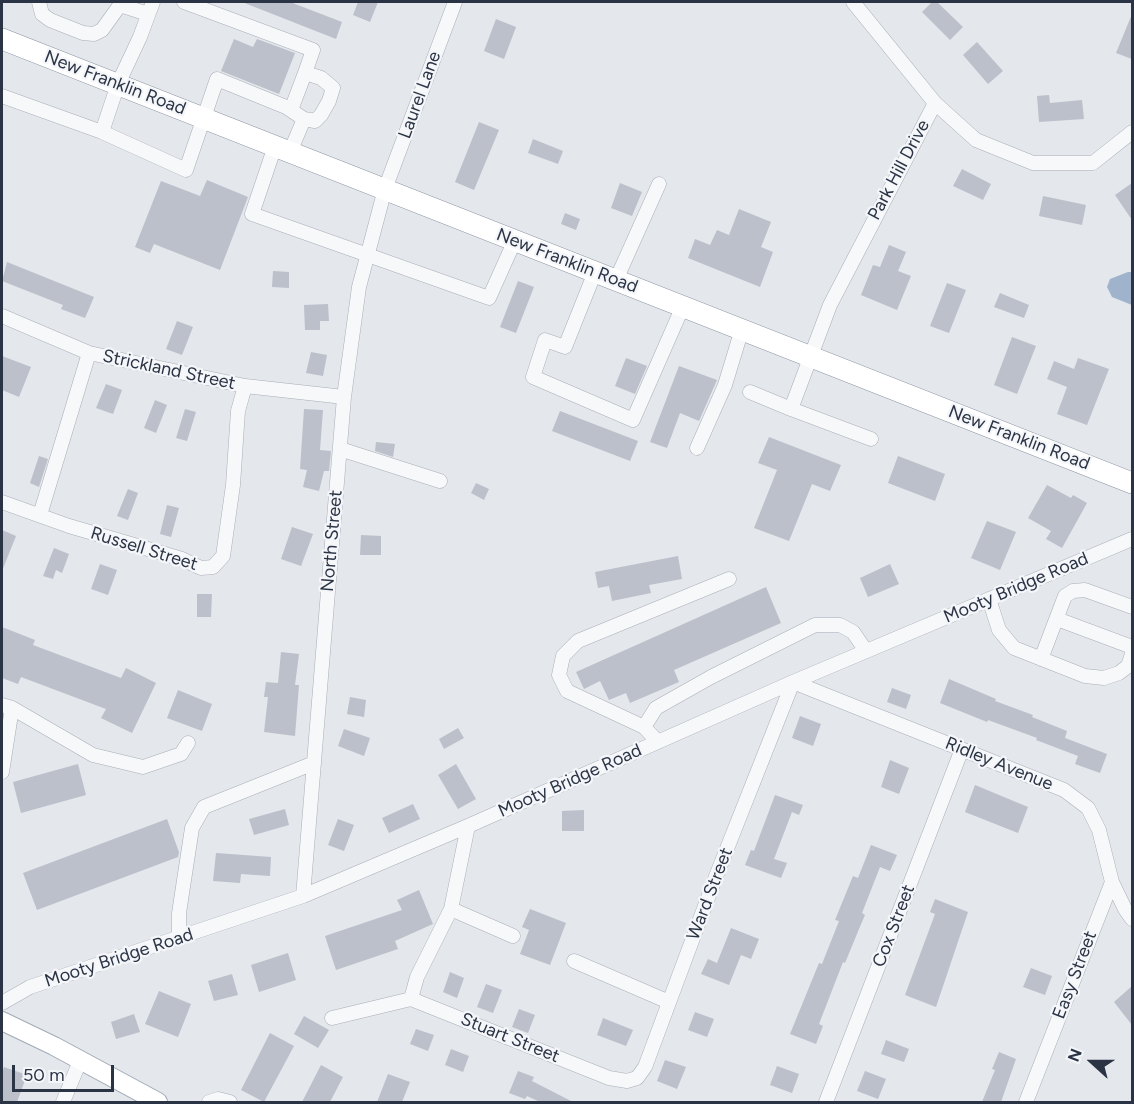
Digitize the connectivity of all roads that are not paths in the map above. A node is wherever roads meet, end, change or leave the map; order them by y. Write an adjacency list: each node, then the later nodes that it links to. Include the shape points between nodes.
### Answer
1 (39, 2): 5 (street, via 42,14 50,20 94,34 102,30 120,5)
2 (184, 2): 7 (street, via 313,51)
3 (455, 2): 18 (street, Laurel Lane)
4 (853, 2): 10 (street, Park Hill Drive)
5 (150, 8): 8 (street)
6 (2, 39): 8 (highway, New Franklin Road)
7 (305, 73): 11 (street); 13 (street, via 321,78 333,88 321,115 315,121)
8 (118, 84): 12 (highway, New Franklin Road); 14 (street)
9 (2, 96): 14 (street)
10 (935, 103): 15 (street, via 976,140 1033,163 1093,163); 27 (street, Park Hill Drive, via 830,305)
11 (291, 110): 12 (street, via 217,79); 13 (street)
12 (204, 118): 14 (street, via 186,170); 16 (highway, New Franklin Road)
13 (304, 119): 16 (street)
14 (102, 132)
15 (1132, 132)
16 (283, 149): 18 (highway, New Franklin Road); 20 (street, via 252,214)
17 (659, 184): 22 (street)
18 (385, 189): 19 (highway, New Franklin Road); 20 (street, North Street)
19 (516, 240): 20 (street, via 489,298); 21 (highway, New Franklin Road)
20 (366, 255): 30 (street, North Street)
21 (595, 272): 22 (highway, New Franklin Road); 23 (street, via 565,347 545,340 533,377 633,420)
22 (616, 280): 23 (highway, New Franklin Road)
23 (683, 306): 25 (highway, New Franklin Road)
24 (2, 316): 26 (street, Strickland Street)
25 (742, 330): 27 (highway, New Franklin Road); 33 (street, via 725,385)
26 (89, 353): 28 (street, Strickland Street); 38 (street)
27 (810, 356): 31 (street, Park Hill Drive); 36 (highway, New Franklin Road)
28 (245, 386): 30 (street, Strickland Street); 38 (street, Russell Street, via 238,411 223,556 213,567 201,568)
29 (750, 392): 31 (street)
30 (344, 396): 34 (street, North Street)
31 (791, 409): 32 (street)
32 (871, 439)
33 (697, 448)
34 (340, 449): 35 (street); 54 (street, North Street)
35 (440, 482)
36 (1132, 484)
37 (2, 502): 38 (street, Russell Street)
38 (40, 514)
39 (1132, 539): 41 (street, Mooty Bridge Road)
40 (729, 579): 50 (street, via 578,641 563,656 559,675 567,692)
41 (989, 599): 45 (street, Mooty Bridge Road); 47 (street, via 1006,640 1014,648)
42 (1132, 608): 43 (street, via 1085,590 1073,591 1065,596)
43 (1057, 619): 44 (street); 47 (street)
44 (1132, 647)
45 (866, 651): 48 (street, Mooty Bridge Road); 50 (street, via 853,632 840,624 815,625 656,708)
46 (1132, 654): 47 (street, via 1128,666 1104,678 1085,676)
47 (1041, 659)
48 (793, 682): 51 (street, Mooty Bridge Road); 53 (street, Ridley Avenue); 65 (street, Ward Street)
49 (7, 706): 52 (street, via 93,755 143,767 181,754); 55 (street)
50 (644, 727): 51 (street)
51 (658, 742): 56 (street, Mooty Bridge Road)
52 (188, 743)
53 (962, 749): 57 (street, Ridley Avenue, via 1064,790 1088,808 1099,830); 75 (street, Cox Street)
54 (314, 763): 58 (street, North Street); 62 (street, via 204,807 192,828)
55 (2, 772)
56 (468, 826): 58 (street, Mooty Bridge Road); 59 (street)
57 (1112, 882): 60 (street, Ridley Avenue); 76 (street, Easy Street)
58 (303, 896): 62 (street, Mooty Bridge Road)
59 (451, 909): 61 (street); 64 (street, via 417,977)
60 (1132, 919)
61 (513, 936)
62 (179, 938): 66 (street, Mooty Bridge Road, via 30,987)
63 (574, 961): 65 (street)
64 (411, 999): 67 (street); 70 (street, Stuart Street)
65 (669, 1002): 70 (street, Ward Street, via 645,1067 637,1078 627,1082)
66 (2, 1003)
67 (332, 1018)
68 (2, 1021): 69 (main road)
69 (81, 1061): 71 (street); 72 (main road)
70 (609, 1078)
71 (63, 1102)
72 (158, 1102)
73 (209, 1102): 74 (street)
74 (230, 1102)
75 (826, 1102)
76 (1026, 1102)

